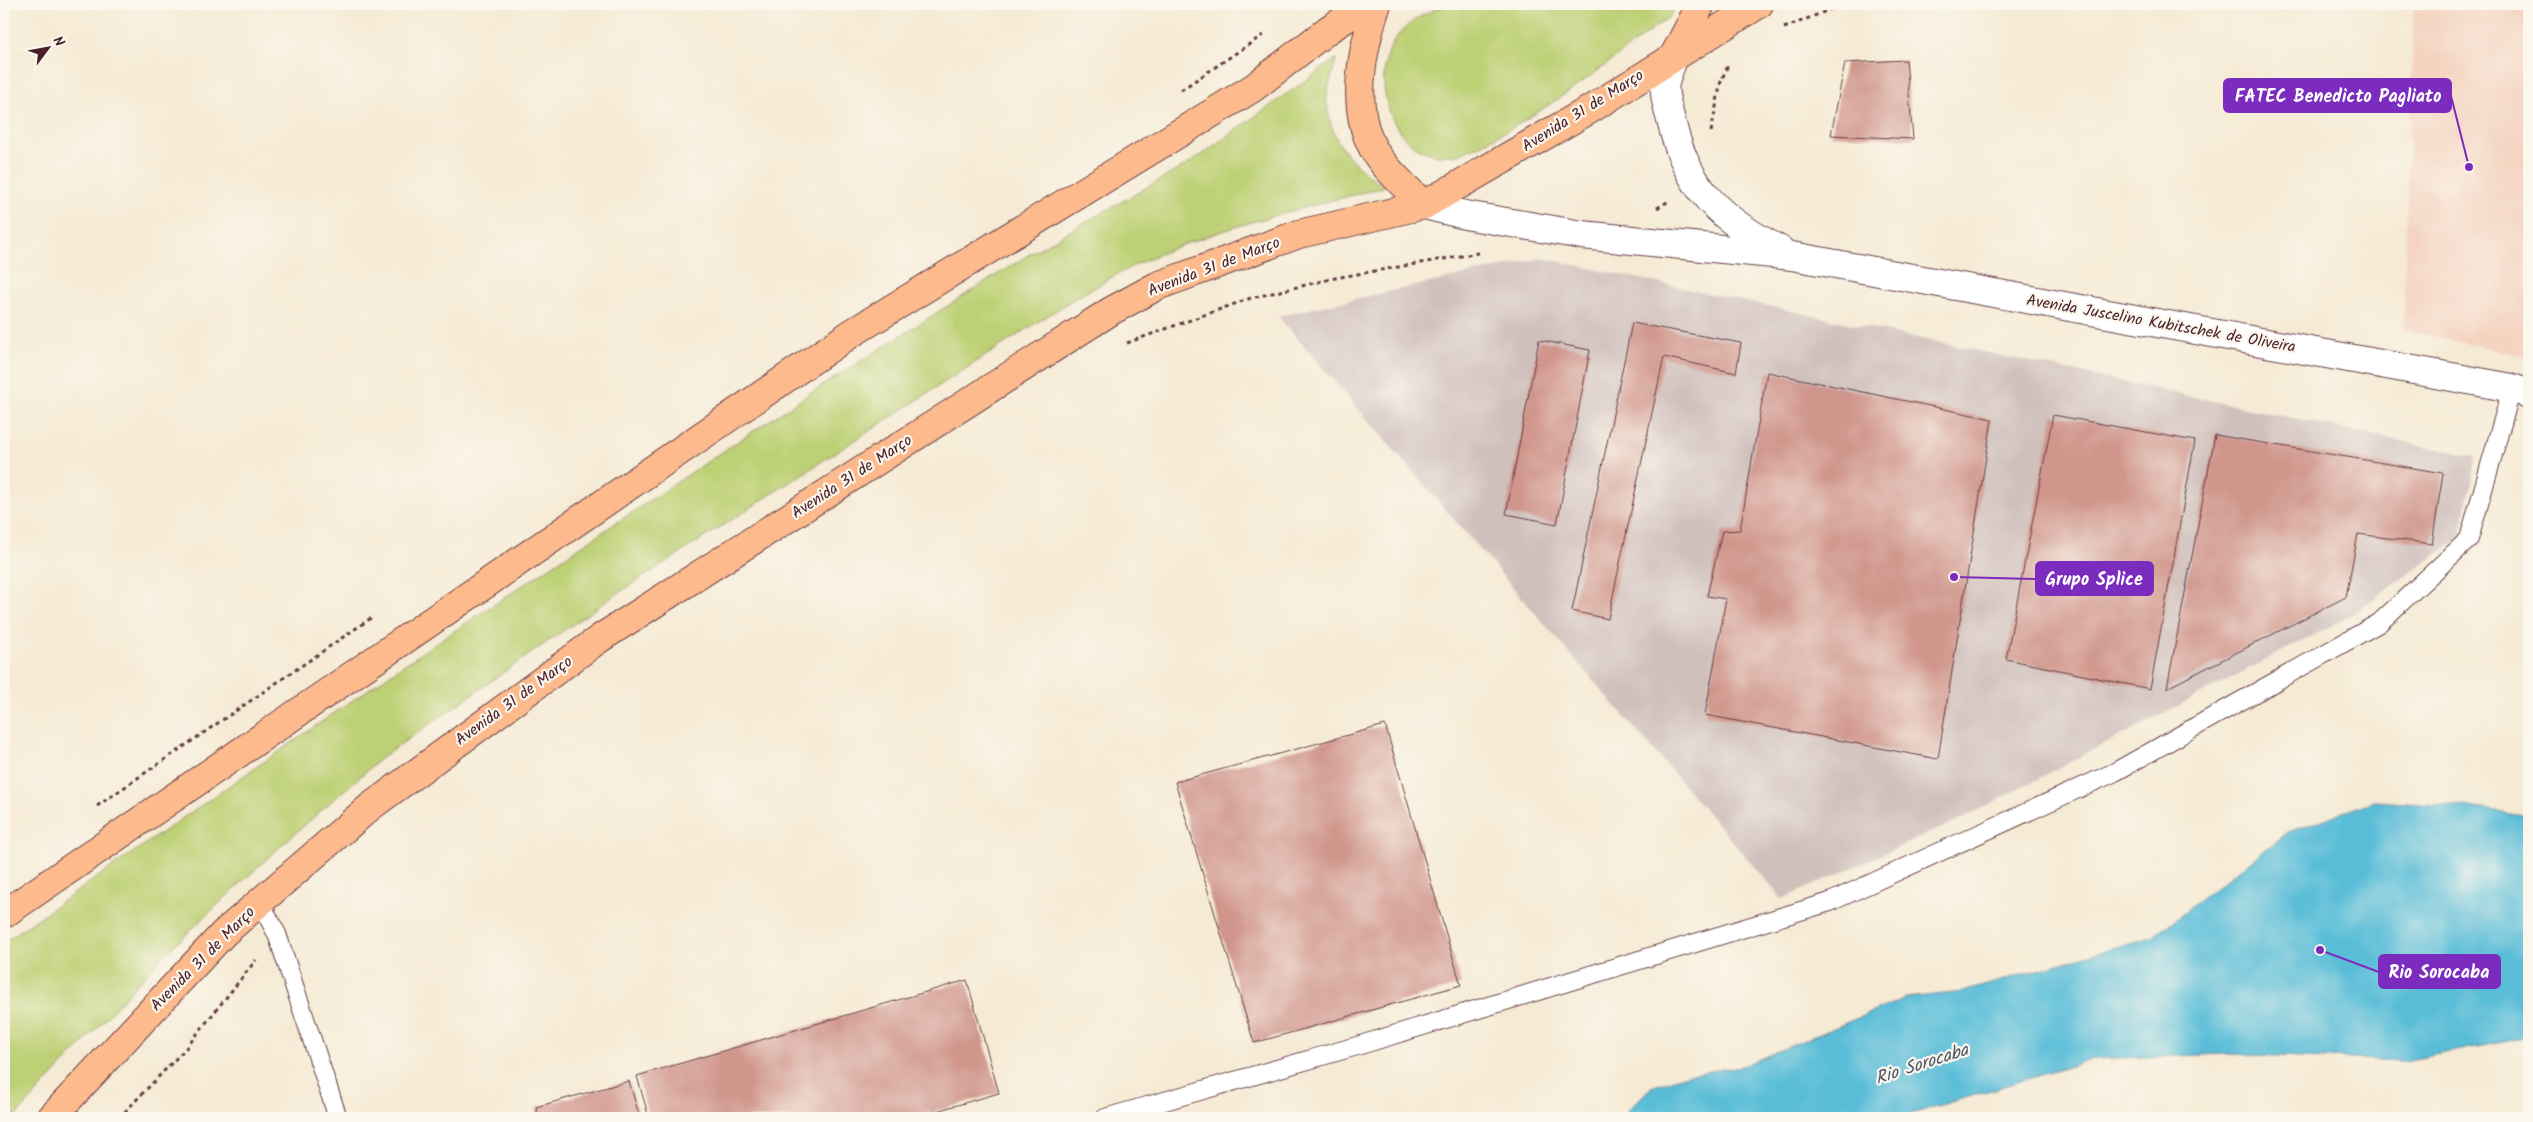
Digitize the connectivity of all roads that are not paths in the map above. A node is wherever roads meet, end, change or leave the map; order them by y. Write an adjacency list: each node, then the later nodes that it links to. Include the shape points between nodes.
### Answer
1 (1369, 4): 10 (highway, via 1329,29 1253,88 852,334)
2 (1378, 4): 6 (highway, via 1368,30 1360,94 1366,132 1376,153)
3 (1701, 4): 5 (highway)
4 (1759, 4): 5 (highway, Avenida 31 de Março)
5 (1675, 54): 6 (highway, Avenida 31 de Março, via 1589,110); 7 (street, Avenida Juscelino Kubitschek de Oliveira, via 1665,84 1677,145 1693,179 1724,216 1746,233)
6 (1424, 205): 7 (street, Avenida Juscelino Kubitschek de Oliveira, via 1582,235); 9 (highway, Avenida 31 de Março, via 1299,234 1157,286 1111,311 599,640 370,807)
7 (1792, 256): 8 (street, Avenida Juscelino Kubitschek de Oliveira)
8 (2521, 391): 13 (lane, via 2469,540 2379,623 2115,772 1830,902 1357,1046)
9 (260, 902): 11 (highway, Avenida 31 de Março, via 224,933); 12 (lane, via 277,934)
10 (4, 914)
11 (51, 1118)
12 (338, 1118)
13 (1105, 1118)

